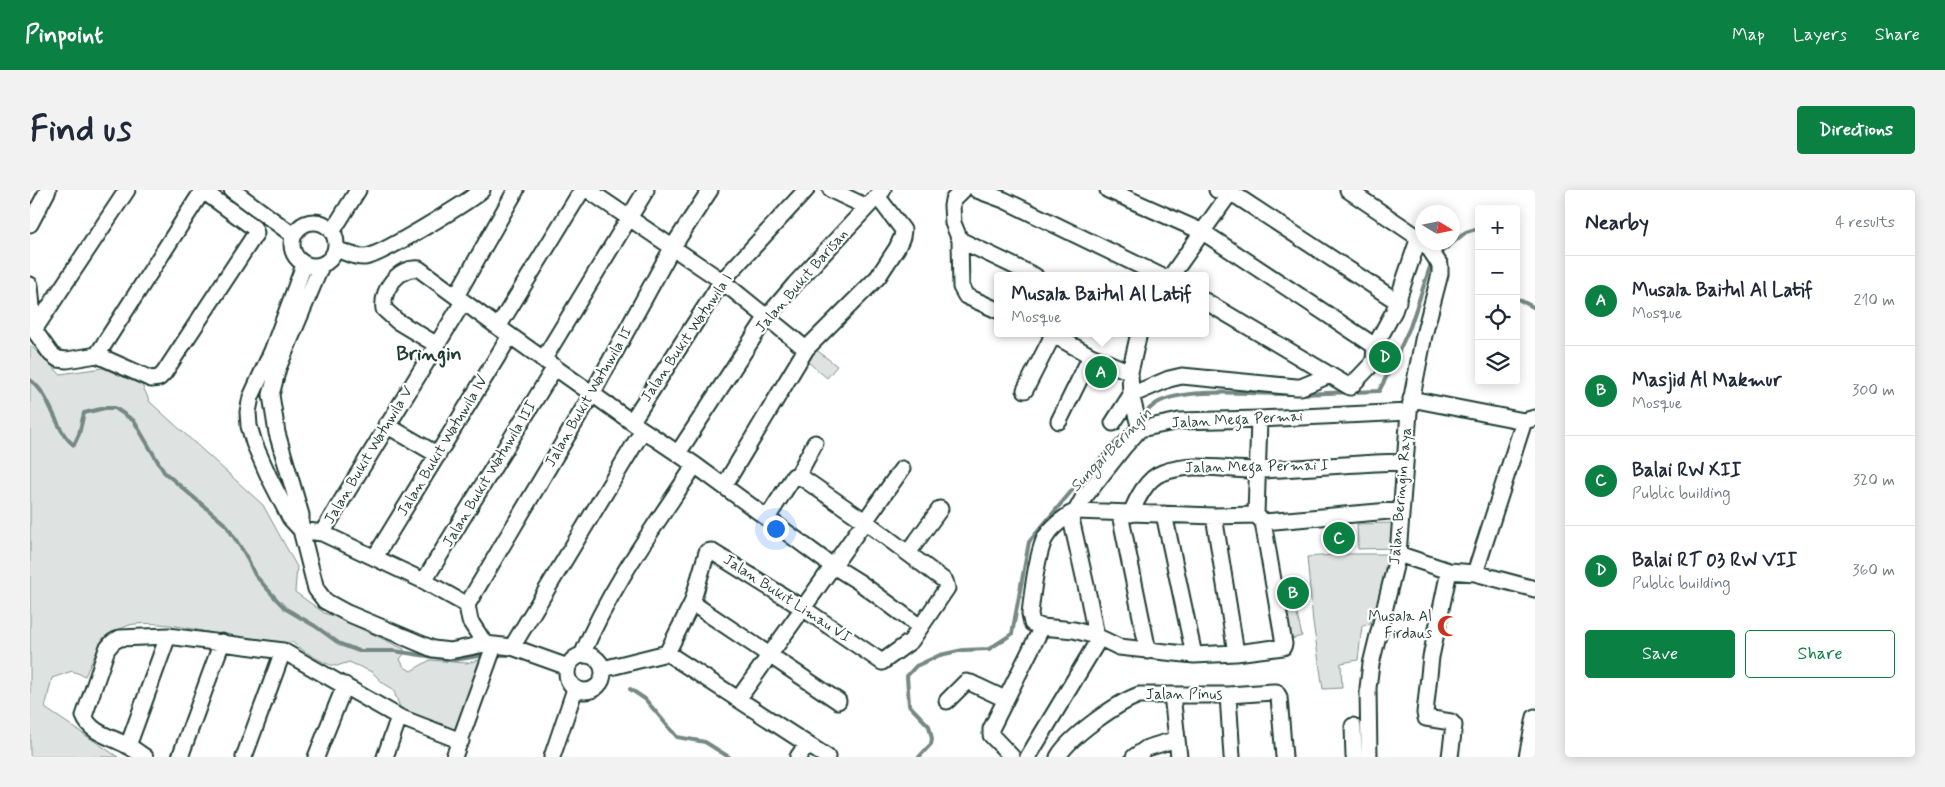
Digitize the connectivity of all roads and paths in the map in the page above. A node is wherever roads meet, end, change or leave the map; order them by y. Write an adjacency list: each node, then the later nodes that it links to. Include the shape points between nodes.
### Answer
1 (48, 190): 21 (street)
2 (127, 190): 43 (street)
3 (202, 190): 51 (street); 51 (street, via 256,230 255,236 159,378 151,379)
4 (232, 190): 24 (street)
5 (358, 190): 22 (street)
6 (482, 190): 28 (street, via 372,255 358,257)
7 (516, 190): 38 (street, Jalan Bukit Watuwila V)
8 (582, 190): 44 (street, Jalan Bukit Watuwila IV)
9 (588, 190): 20 (street)
10 (646, 190): 20 (street, Jalan Bukit Watuwila III)
11 (710, 190): 27 (street, Jalan Bukit Watuwila II)
12 (831, 190): 19 (street)
13 (962, 190): 26 (street, via 952,206 953,223)
14 (977, 190): 34 (street)
15 (1108, 190): 23 (street)
16 (802, 191): 36 (street, Jalan Bukit Watuwila I)
17 (1352, 191): 25 (street)
18 (1226, 192): 23 (street); 39 (street)
19 (876, 198): 42 (street, Jalan Bukit Barisan); 50 (street, via 901,225 902,237 897,248 878,276)
20 (630, 217): 27 (street); 53 (street, Jalan Bukit Watuwila III)
21 (30, 224)
22 (332, 232): 24 (street, via 320,223 309,222); 28 (street)
23 (1203, 232): 35 (street); 49 (street)
24 (293, 236): 31 (street, via 292,249)
25 (1415, 236)
26 (960, 240): 33 (street); 41 (street, via 962,292)
27 (672, 248): 36 (street); 57 (street, Jalan Bukit Watuwila II)
28 (336, 249): 32 (street)
29 (1421, 250): 39 (street)
30 (1430, 250): 61 (street, Jalan Beringin Raya, via 1440,265 1438,285)
31 (304, 265): 32 (street); 60 (street)
32 (321, 266): 58 (street, via 278,368)
33 (1027, 272)
34 (1153, 272)
35 (1174, 272)
36 (722, 281): 42 (street); 67 (street, Jalan Bukit Watuwila I)
37 (30, 285): 43 (street)
38 (460, 299): 44 (street); 48 (street, Jalan Bukit Watuwila V); 48 (street, via 419,269 402,272 390,286 383,303 385,312)
39 (1398, 302): 49 (street)
40 (1209, 303): 55 (street)
41 (994, 309)
42 (766, 318): 50 (street); 70 (street, Jalan Bukit Barisan)
43 (34, 330): 51 (street, via 58,359)
44 (504, 332): 53 (street); 71 (street, Jalan Bukit Watuwila IV)
45 (1050, 337): 56 (street)
46 (1056, 337): 52 (street)
47 (1138, 337): 54 (street)
48 (437, 345): 66 (street, Jalan Bukit Watuwila V)
49 (1376, 346): 55 (street, via 1371,365 1350,386)
50 (806, 349): 77 (street)
51 (97, 355)
52 (1091, 356): 54 (street); 64 (street)
53 (549, 363): 57 (street); 95 (street, Jalan Bukit Watuwila III)
54 (1130, 372): 59 (street)
55 (1330, 375): 59 (street, via 1296,387 1182,376)
56 (1025, 390)
57 (592, 394): 67 (street); 98 (street, Jalan Bukit Watuwila II)
58 (272, 395): 60 (street); 87 (street, via 277,432 302,515)
59 (1131, 395): 65 (street); 68 (street)
60 (251, 397): 87 (street, via 248,412 254,443 290,518)
61 (1410, 405): 62 (street, Jalan Mega Permai); 63 (street, Jalan Mega Permai); 72 (street, Jalan Beringin Raya)
62 (1259, 419): 68 (street, Jalan Mega Permai, via 1179,421); 75 (street)
63 (1530, 419): 94 (street)
64 (1059, 421)
65 (1113, 423)
66 (386, 426): 71 (street); 88 (street, Jalan Bukit Watuwila V)
67 (638, 426): 70 (street); 106 (street, Jalan Bukit Watuwila I)
68 (1140, 429): 80 (street)
69 (815, 442): 76 (street)
70 (678, 453): 73 (street)
71 (438, 455): 91 (street, Jalan Bukit Watuwila IV)
72 (1405, 462): 75 (street, Jalan Mega Permai I); 79 (street, Jalan Beringin Raya)
73 (695, 465): 77 (street); 111 (street, via 635,557 594,627)
74 (902, 469): 86 (street)
75 (1258, 470): 81 (street, Jalan Mega Permai I, via 1198,466 1160,473); 85 (street)
76 (798, 475): 84 (street, via 794,476); 86 (street)
77 (724, 486): 84 (street)
78 (940, 509): 89 (street)
79 (1401, 510): 85 (street); 90 (street, Jalan Beringin Raya)
80 (1073, 512): 81 (street); 101 (street, via 1049,533 1042,549 1030,619); 103 (street)
81 (1125, 514): 82 (street); 108 (street)
82 (1164, 514): 83 (street); 113 (street)
83 (1214, 516): 85 (street); 110 (street)
84 (767, 518): 92 (street)
85 (1259, 518): 110 (street, via 1284,644 1279,648)
86 (866, 522): 89 (street); 92 (street)
87 (301, 530): 88 (street); 105 (street, via 316,589 325,600 347,613 433,649 450,651)
88 (322, 532): 91 (street)
89 (908, 553): 100 (street, via 945,581 947,588)
90 (1398, 554): 93 (street); 148 (street, Jalan Beringin Raya, via 1371,664)
91 (375, 557): 95 (street)
92 (833, 566): 99 (street); 100 (street)
93 (1449, 571): 94 (street); 149 (street, via 1431,657 1424,713 1426,718 1454,725)
94 (1475, 574): 96 (street)
95 (424, 581): 98 (street)
96 (1535, 589)
97 (692, 603): 99 (street, Jalan Bukit Limau VI, via 707,552 711,550); 109 (street, Jalan Bukit Limau VI); 112 (street)
98 (467, 605): 105 (street, via 470,621)
99 (804, 609): 100 (street, Jalan Bukit Limau VI, via 882,662 911,640); 112 (street)
100 (920, 627)
101 (1042, 627): 103 (street); 121 (street)
102 (168, 636): 104 (street); 130 (street); 130 (street, via 120,638 113,642 107,649 85,709 87,724)
103 (1096, 636): 108 (street, via 1119,647); 141 (street, via 1096,644)
104 (222, 642): 107 (street); 132 (street)
105 (490, 645): 106 (street); 128 (street)
106 (512, 647): 114 (street)
107 (283, 651): 116 (street); 133 (street)
108 (1148, 651): 113 (street)
109 (667, 653): 115 (street); 120 (street)
110 (1236, 653): 113 (street)
111 (582, 655): 114 (street); 115 (street, via 595,658)
112 (770, 655): 120 (street); 122 (street)
113 (1194, 655)
114 (568, 667): 117 (street, via 568,679)
115 (603, 670): 117 (street, via 596,688 589,691)
116 (345, 685): 124 (street); 134 (street)
117 (575, 688): 137 (street)
118 (1172, 695): 119 (street, Jalan Pinus); 127 (street); 142 (street, Jalan Pinus, via 1130,698 1082,730)
119 (1228, 696): 145 (street); 146 (street, Jalan Pinus, via 1276,692)
120 (739, 698): 129 (street)
121 (1005, 699): 123 (street, via 966,682); 140 (street, via 992,724 991,735)
122 (838, 701)
123 (947, 701)
124 (399, 717): 128 (street); 135 (street)
125 (1535, 717): 150 (street)
126 (1353, 726): 147 (street)
127 (1177, 738): 143 (street, via 1147,748); 144 (street)
128 (461, 740): 136 (street)
129 (807, 744): 138 (street); 139 (street)
130 (128, 746): 131 (street)
131 (145, 757)
132 (180, 757)
133 (244, 757)
134 (316, 757)
135 (385, 757)
136 (454, 757)
137 (552, 757)
138 (798, 757)
139 (827, 757)
140 (1012, 757)
141 (1028, 757)
142 (1058, 757)
143 (1134, 757)
144 (1179, 757)
145 (1232, 757)
146 (1284, 757)
147 (1354, 757)
148 (1369, 757)
149 (1450, 757)
150 (1527, 757)

